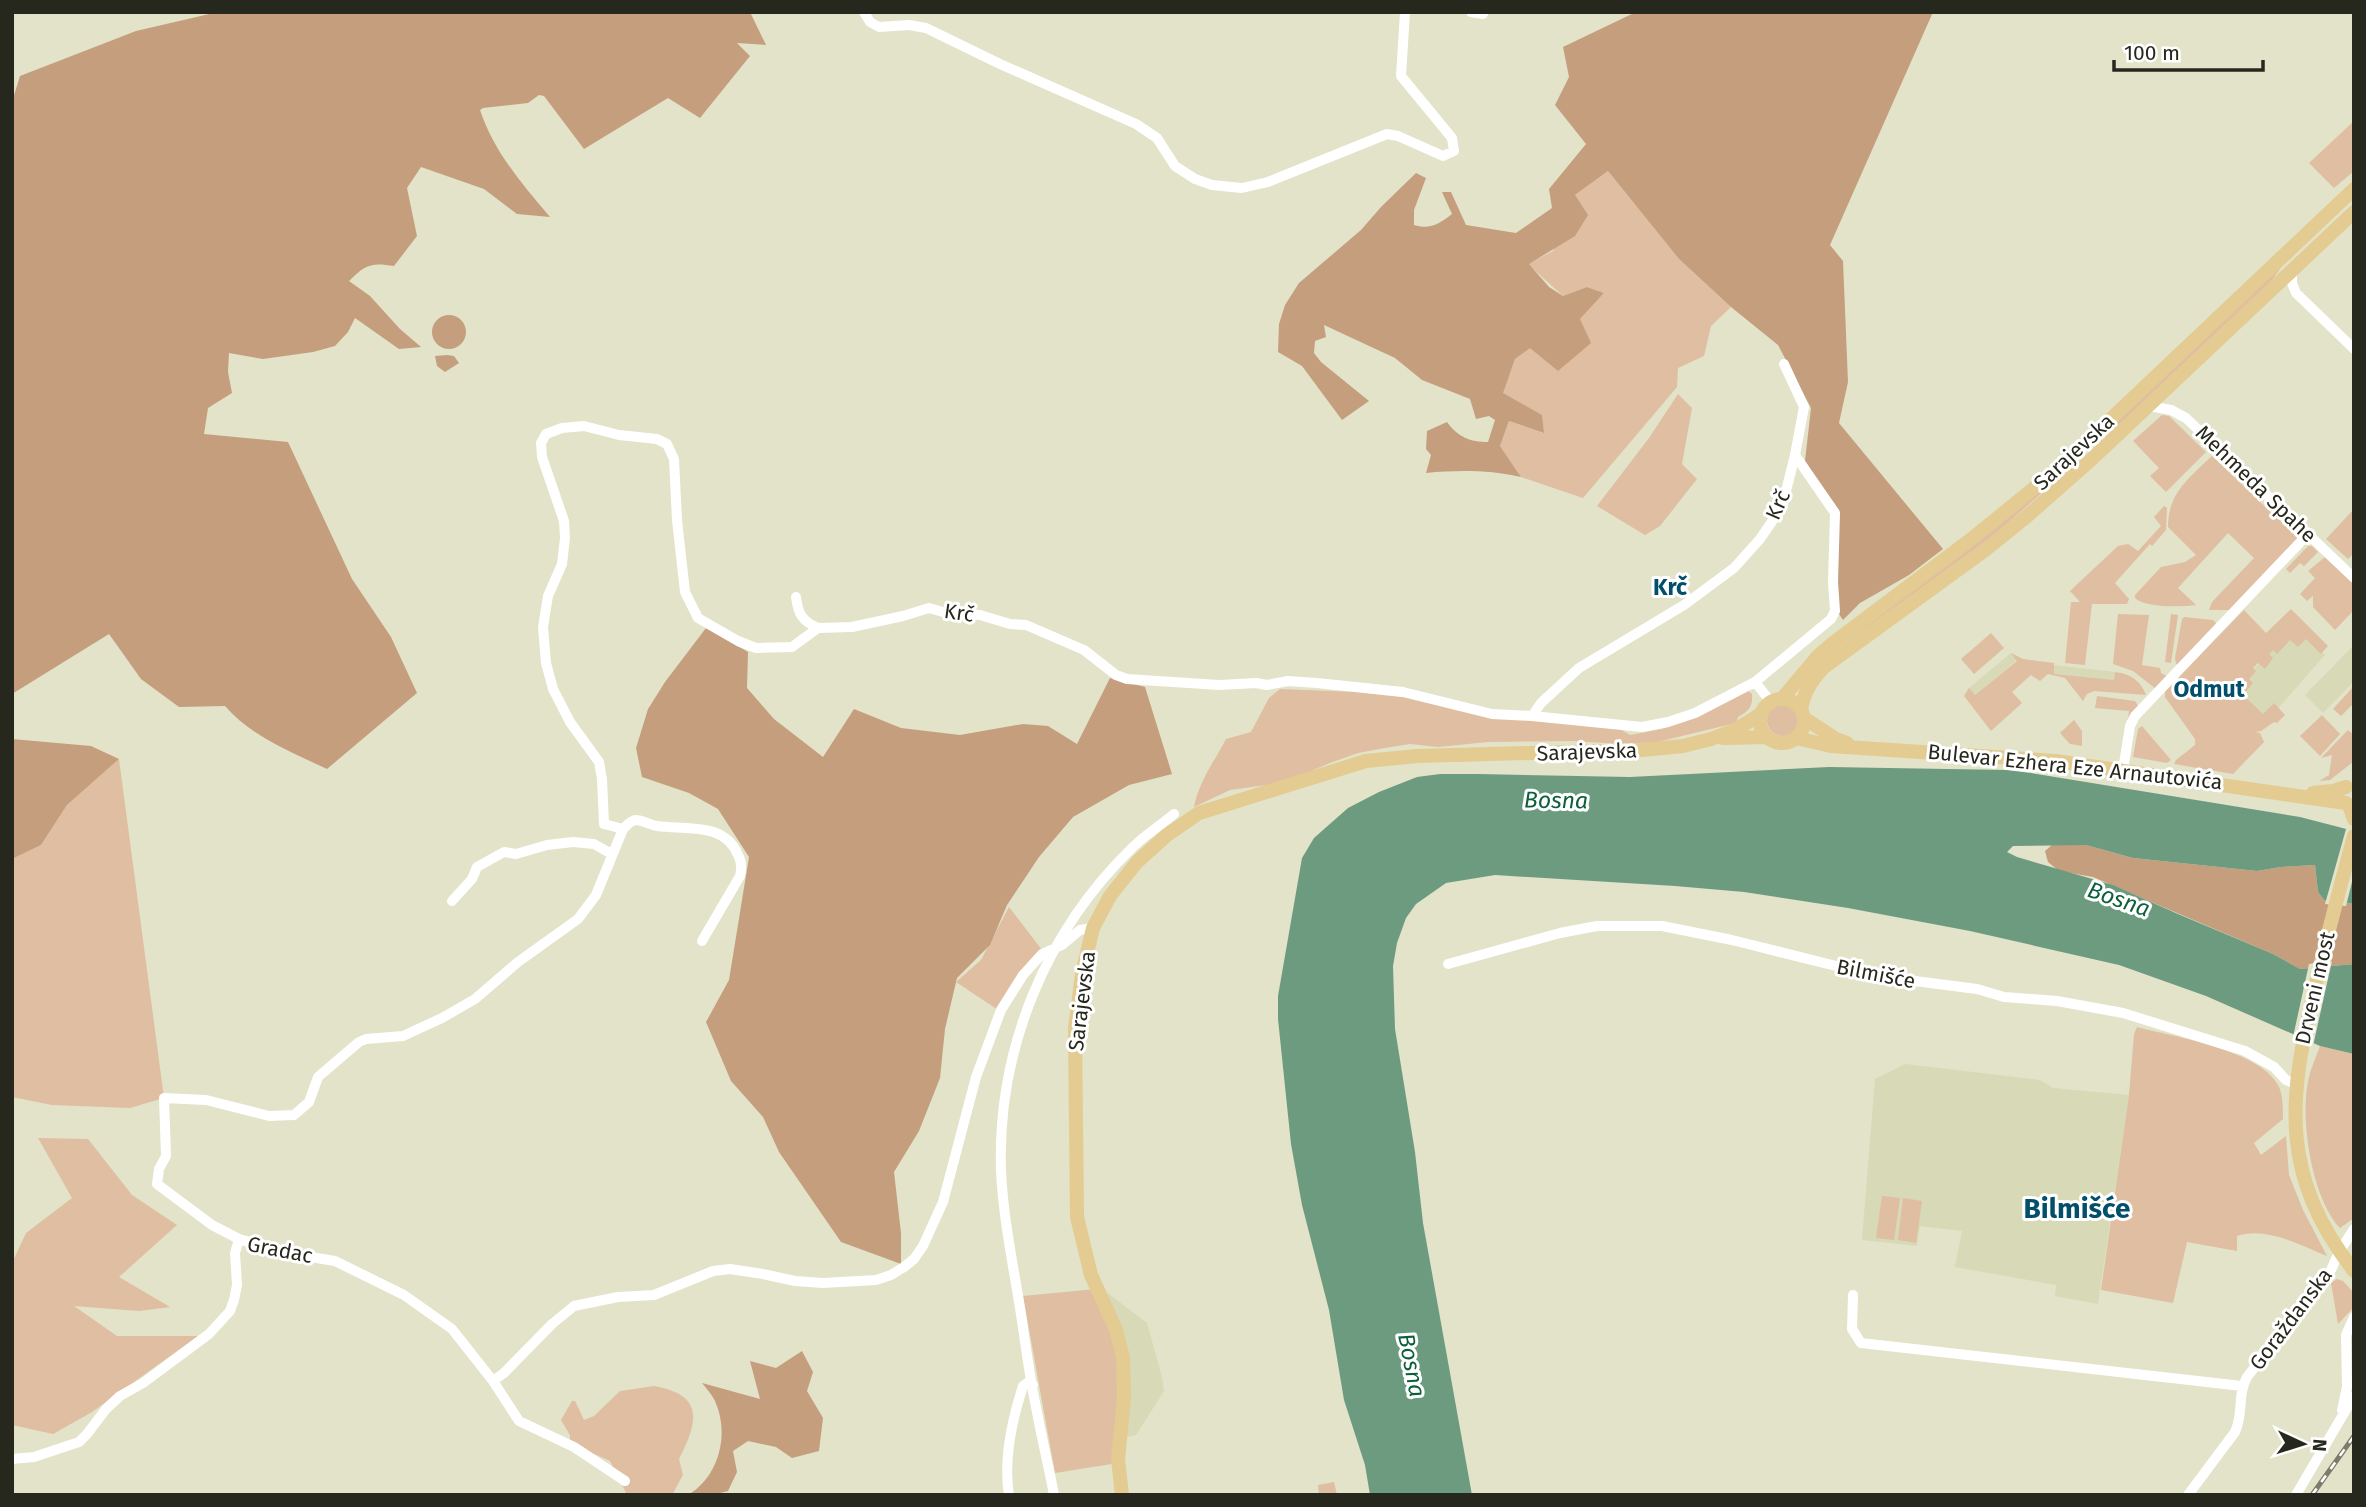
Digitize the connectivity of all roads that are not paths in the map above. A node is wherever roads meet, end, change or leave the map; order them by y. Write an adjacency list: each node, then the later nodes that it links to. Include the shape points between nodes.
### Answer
1 (864, 12): 2 (street, via 879,27 926,28 1089,102 1148,131 1175,166 1195,178 1242,188 1268,183 1387,134 1443,156 1454,152 1452,138 1401,76)
2 (1405, 12)
3 (1471, 12): 4 (street)
4 (1483, 15)
5 (2354, 189): 17 (main road, Sarajevska, via 2060,467 1833,643)
6 (2354, 212): 7 (main road, Sarajevska)
7 (2292, 269): 8 (street, via 2296,293); 10 (main road, Sarajevska)
8 (2354, 349)
9 (1784, 365): 11 (street, via 1804,407)
10 (2149, 406): 12 (street, Mehmeda Spahe, via 2186,418); 19 (main road, Sarajevska, via 1985,550 1824,667 1803,696)
11 (1795, 456): 16 (street, Krč, via 1835,513 1835,611 1819,631); 20 (street, Krč, via 1782,507 1734,568 1684,605 1578,668)
12 (2308, 534): 13 (street, Mehmeda Spahe); 25 (street, via 2135,716)
13 (2354, 578)
14 (796, 597): 15 (street, via 798,613)
15 (818, 628): 20 (street, Krč, via 852,627 929,608 1026,625 1084,650 1127,679 1219,685 1317,683 1403,692 1492,714); 30 (street, via 792,647 756,648 698,618 685,592 674,459 667,444 584,426 546,434 542,457 564,521 565,538 543,627 546,663 553,690 570,722 599,762 604,824)
16 (1755, 682): 17 (street); 20 (street, Krč, via 1695,713 1643,727)
17 (1776, 700): 18 (main road); 19 (main road, via 1793,701)
18 (1761, 714): 21 (main road); 23 (main road, Sarajevska)
19 (1803, 714): 22 (main road, via 1803,728); 24 (main road, Bulevar Ezhera Eze Arnautovića, via 1836,739)
20 (1532, 716)
21 (1767, 737): 22 (main road, via 1781,743); 23 (main road, Sarajevska)
22 (1796, 738): 24 (main road, Bulevar Ezhera Eze Arnautovića)
23 (1711, 739): 34 (main road, Sarajevska, via 1642,750 1395,758 1332,770 1199,813 1137,862 1110,896)
24 (1858, 747): 25 (main road, Bulevar Ezhera Eze Arnautovića, via 1982,754)
25 (2123, 770): 27 (main road, Bulevar Ezhera Eze Arnautovića)
26 (2350, 783): 27 (main road, Bulevar Ezhera Eze Arnautovića, via 2333,791); 28 (main road, via 2344,796)
27 (2291, 794): 28 (main road, Bulevar Ezhera Eze Arnautovića)
28 (2351, 810)
29 (1174, 814): 36 (street, via 1134,845 1101,880)
30 (623, 829): 32 (street); 35 (street, via 636,820 717,833 732,841 742,868 740,876)
31 (2354, 836): 38 (main road, Drveni most, via 2323,951)
32 (613, 852): 33 (street, via 573,842 529,852 504,852 477,867); 40 (street, via 596,895 578,919 475,999 442,1018 403,1036 359,1042 318,1077 309,1102 294,1115 269,1116 206,1100 164,1098 166,1156 157,1184)
33 (452, 901)
34 (1093, 928): 36 (street, via 1080,930); 54 (main road, Sarajevska, via 1075,1029 1076,1217 1091,1275 1116,1329 1123,1358 1118,1459)
35 (702, 941)
36 (1053, 949): 45 (street, via 1032,963 1001,1010 976,1077 943,1202 923,1246 904,1267 876,1280 843,1283 713,1270 653,1295 574,1306); 46 (street, via 1014,1049 1001,1139 1010,1247)
37 (1448, 964): 38 (street, Bilmišće, via 1597,926 1662,926 1876,976 2123,1013 2245,1051)
38 (2295, 1084): 41 (main road, Drveni most, via 2294,1121 2304,1180)
39 (2354, 1229): 41 (street, Goraždanska)
40 (239, 1239): 45 (street, Gradac, via 335,1261 404,1295 452,1329); 50 (street, Gradac, via 234,1300 209,1334 120,1396 79,1442)
41 (2339, 1252): 42 (main road, Drveni most); 47 (street, Goraždanska, via 2331,1270)
42 (2354, 1270)
43 (1853, 1295): 47 (street, via 1852,1329 1861,1343)
44 (2354, 1317): 49 (street, via 2346,1335 2347,1387)
45 (493, 1381): 51 (street, Gradac, via 519,1421 574,1447)
46 (1033, 1385): 52 (street, via 1023,1386 1010,1434); 53 (street)
47 (2242, 1386): 55 (street, Goraždanska, via 2240,1422)
48 (2354, 1396): 49 (street)
49 (2337, 1426): 56 (street)
50 (12, 1459)
51 (625, 1481)
52 (1009, 1495)
53 (1054, 1495)
54 (1122, 1495)
55 (2188, 1495)
56 (2296, 1495)

